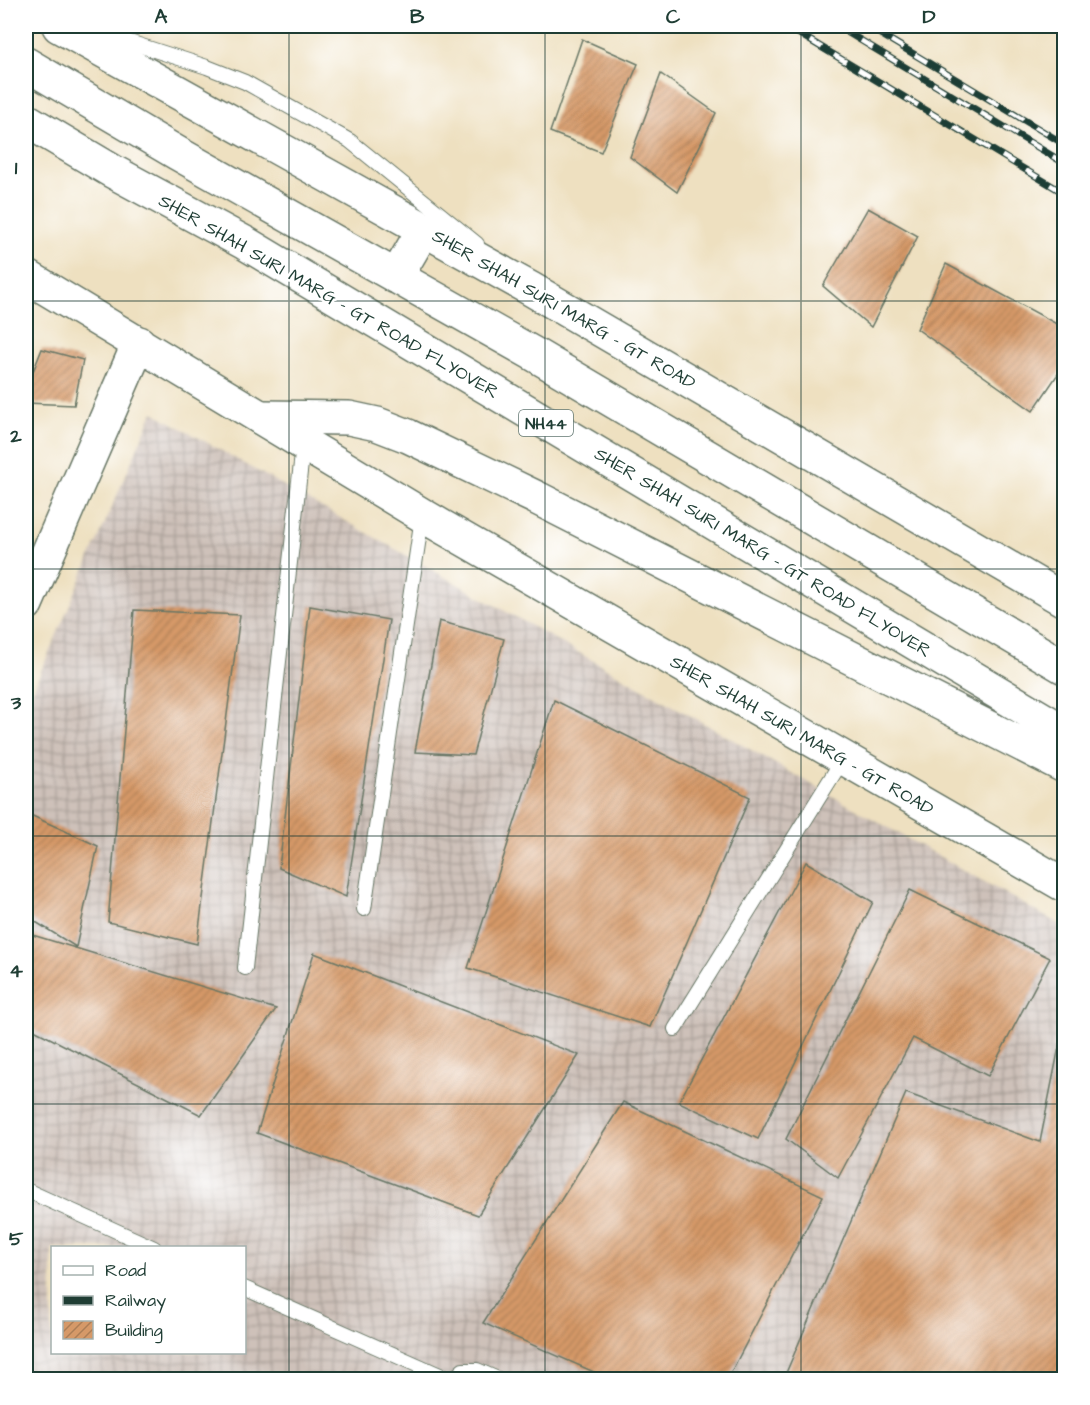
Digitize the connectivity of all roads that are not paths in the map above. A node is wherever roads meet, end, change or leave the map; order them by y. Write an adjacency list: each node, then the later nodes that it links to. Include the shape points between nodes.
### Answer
1 (59, 26): 5 (main road, SHER SHAH SURI MARG - GT ROAD)
2 (78, 26): 8 (lane, via 244,82 350,141)
3 (26, 64): 7 (main road)
4 (26, 120): 16 (main road, SHER SHAH SURI MARG - GT ROAD FLYOVER / NH44, via 244,243)
5 (424, 229): 7 (main road); 8 (main road, SHER SHAH SURI MARG - GT ROAD)
6 (26, 276): 9 (main road, SHER SHAH SURI MARG - GT ROAD)
7 (396, 277): 15 (main road)
8 (531, 289): 13 (main road, SHER SHAH SURI MARG - GT ROAD)
9 (138, 343): 10 (main road, SHER SHAH SURI MARG - GT ROAD); 14 (main road)
10 (260, 417): 11 (main road, SHER SHAH SURI MARG - GT ROAD); 18 (main road, via 349,418 408,436)
11 (303, 443): 12 (main road, SHER SHAH SURI MARG - GT ROAD); 21 (lane)
12 (422, 514): 17 (main road, SHER SHAH SURI MARG - GT ROAD); 20 (lane)
13 (1065, 600)
14 (26, 604)
15 (1065, 667)
16 (1065, 732)
17 (843, 759): 19 (main road, SHER SHAH SURI MARG - GT ROAD); 22 (lane)
18 (1065, 766)
19 (1065, 885)
20 (364, 909)
21 (245, 968)
22 (675, 1029)
23 (26, 1190): 24 (lane)
24 (150, 1246)
25 (246, 1289): 26 (lane)
26 (452, 1380): 27 (lane, via 464,1370 477,1370)
27 (500, 1380)

